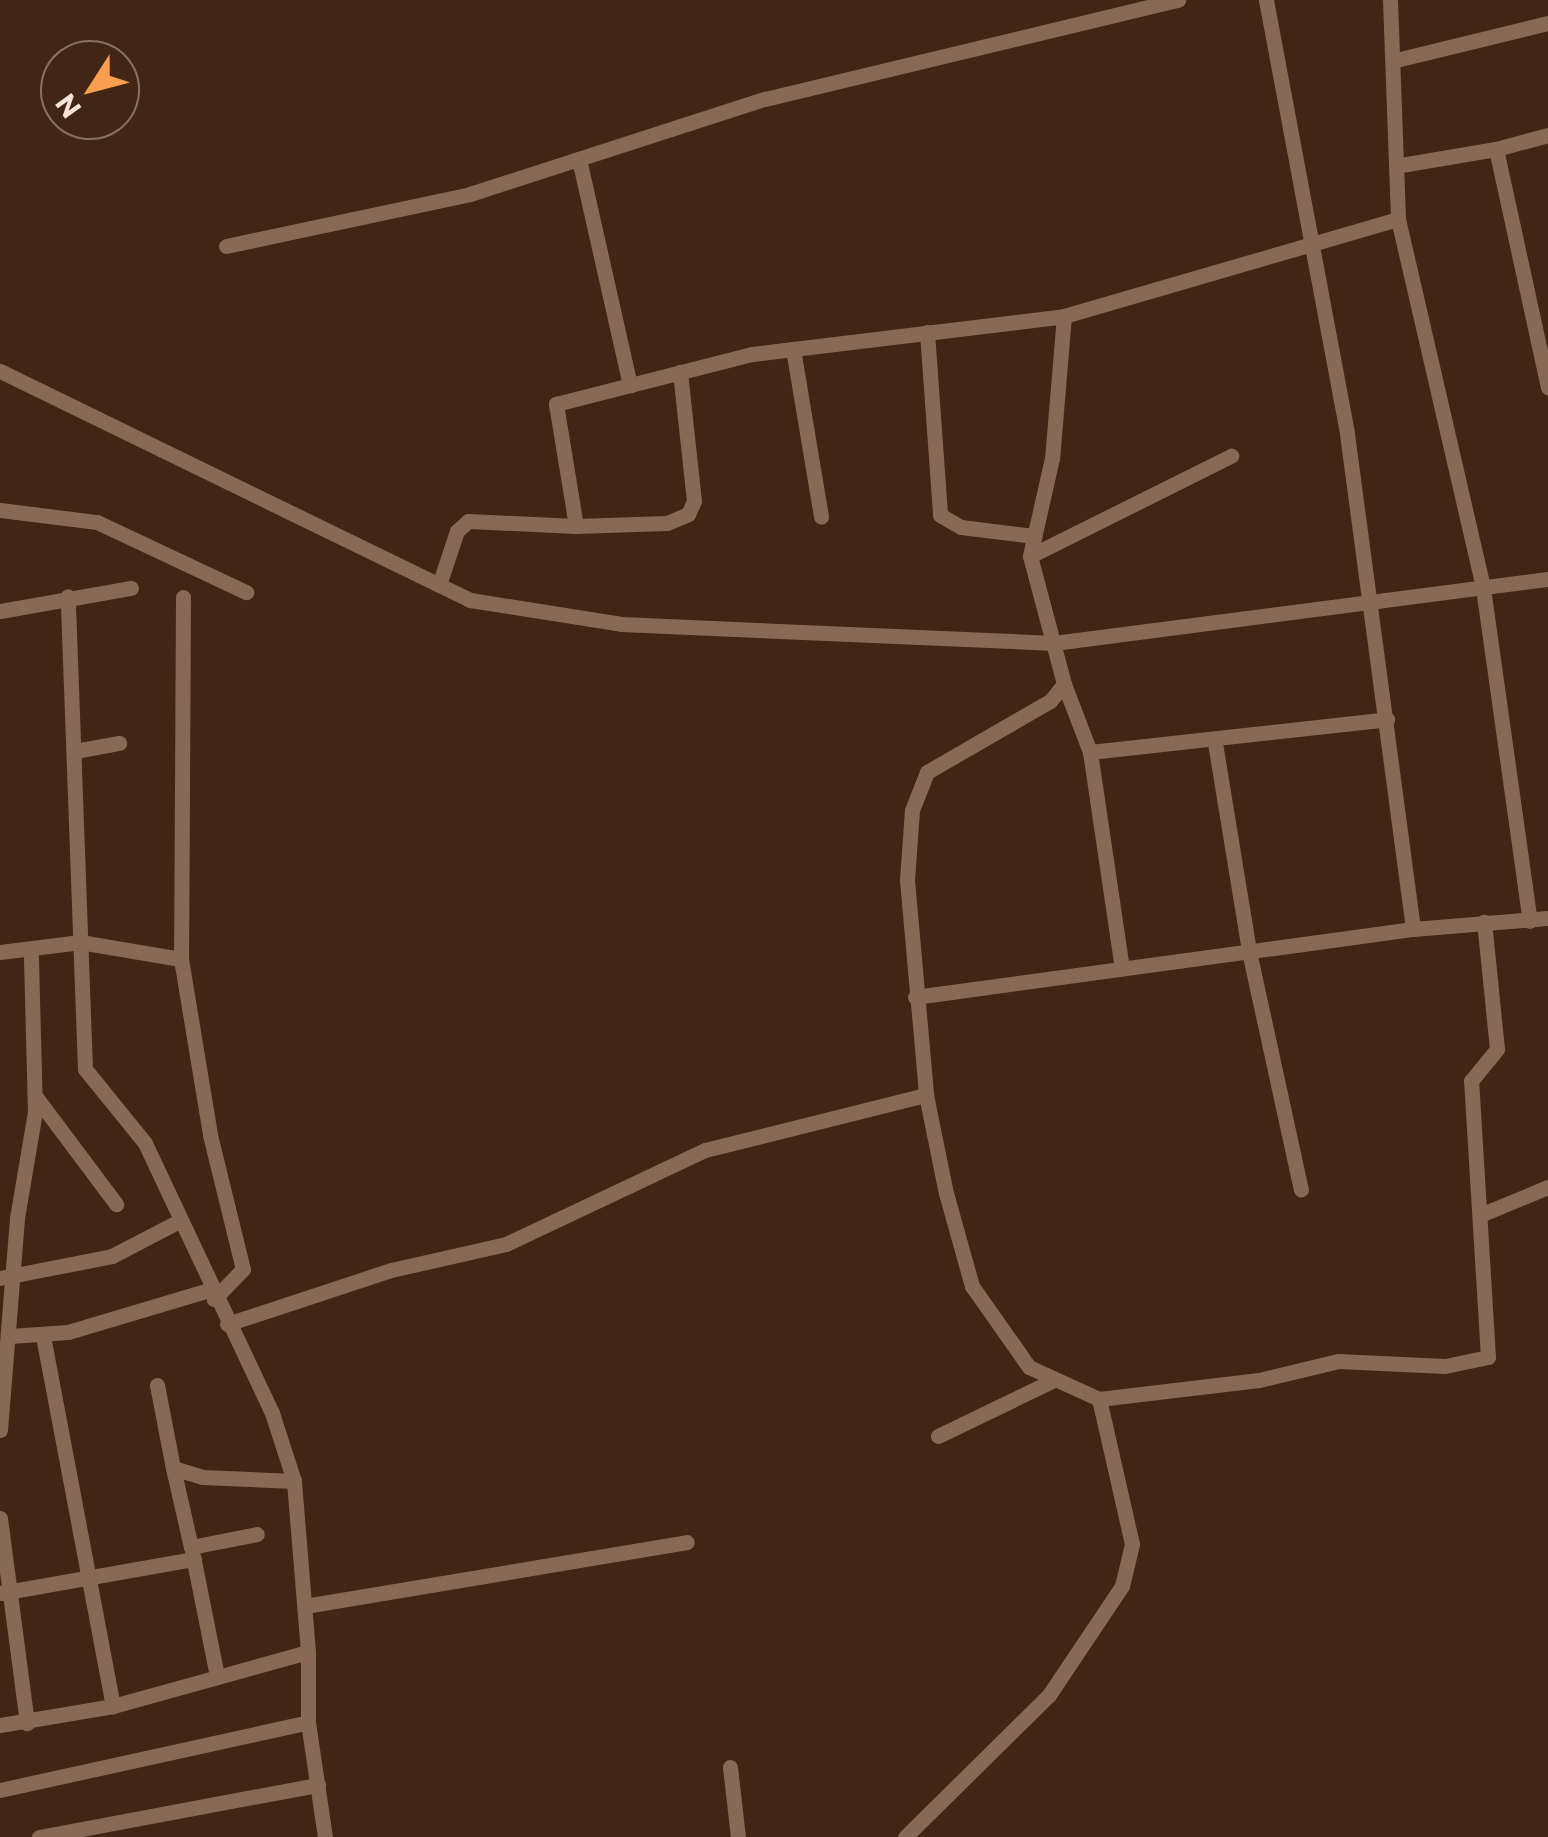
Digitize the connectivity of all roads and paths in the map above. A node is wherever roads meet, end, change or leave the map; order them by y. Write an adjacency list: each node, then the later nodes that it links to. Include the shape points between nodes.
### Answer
1 (1178, 0): 8 (street, via 765,99)
2 (1266, 0): 12 (street)
3 (1390, 0): 5 (street)
4 (1548, 23): 5 (street)
5 (1396, 60): 9 (street)
6 (1548, 135): 7 (street)
7 (1496, 149): 9 (street); 19 (street)
8 (579, 159): 11 (street, via 470,194); 18 (street)
9 (1401, 165): 10 (street)
10 (1398, 219): 12 (street); 29 (street)
11 (226, 246)
12 (1308, 248): 13 (street); 33 (street, via 1346,434)
13 (1064, 316): 14 (street); 24 (street, via 1052,458)
14 (927, 332): 15 (street); 24 (street, via 940,515 961,527)
15 (793, 349): 17 (street); 22 (street)
16 (0, 371): 27 (street)
17 (680, 372): 18 (street); 23 (street, via 694,501 688,514 667,523)
18 (630, 385): 23 (street, via 556,404)
19 (1548, 387)
20 (1231, 456): 25 (street)
21 (0, 510): 30 (street, via 97,522)
22 (821, 517)
23 (576, 526): 27 (street, via 468,521 456,531)
24 (1034, 536): 25 (street)
25 (1030, 556): 35 (street)
26 (1548, 580): 29 (street)
27 (439, 585): 35 (street, via 470,600 621,624)
28 (132, 588): 31 (street)
29 (1482, 588): 33 (street); 43 (street)
30 (246, 592)
31 (68, 596): 34 (street); 40 (street)
32 (184, 597): 50 (street)
33 (1369, 606): 35 (street); 37 (street)
34 (0, 611)
35 (1054, 643): 36 (street)
36 (1064, 684): 41 (street); 52 (street, via 1050,701 927,772 912,810 907,880)
37 (1387, 720): 39 (street); 45 (street)
38 (119, 743): 40 (street)
39 (1215, 743): 41 (street); 49 (street)
40 (75, 751): 46 (street)
41 (1090, 752): 51 (street)
42 (1548, 918): 43 (street)
43 (1530, 921): 44 (street)
44 (1484, 922): 45 (street); 58 (street, via 1498,1049 1472,1072)
45 (1413, 929): 49 (street)
46 (80, 942): 48 (street); 50 (street); 59 (street, via 85,1069 144,1143)
47 (0, 952): 48 (street)
48 (31, 954): 53 (street)
49 (1250, 956): 51 (street); 56 (street)
50 (182, 959): 61 (street, via 210,1134 243,1270)
51 (1122, 968): 52 (street)
52 (916, 997): 54 (street)
53 (36, 1096): 57 (street); 60 (street)
54 (926, 1096): 62 (street, via 705,1150 506,1244 392,1270); 65 (street, via 972,1286 1029,1367)
55 (1548, 1187): 58 (street)
56 (1301, 1190)
57 (116, 1204)
58 (1480, 1215): 67 (street, via 1488,1357 1445,1366 1338,1361 1259,1380)
59 (179, 1221): 60 (street, via 112,1256); 61 (street)
60 (8, 1279): 63 (street)
61 (212, 1294): 62 (street); 64 (street)
62 (227, 1324): 71 (street, via 272,1414)
63 (10, 1336): 64 (street); 68 (street)
64 (43, 1336): 76 (street)
65 (1052, 1381): 67 (street); 69 (street)
66 (157, 1385): 70 (street)
67 (1099, 1399): 91 (street, via 1132,1544 1122,1586 1095,1636 1049,1695)
68 (0, 1430)
69 (938, 1436)
70 (173, 1468): 71 (street, via 202,1477); 75 (street)
71 (294, 1480): 78 (street)
72 (0, 1518): 77 (street)
73 (257, 1534): 75 (street)
74 (688, 1542): 78 (street)
75 (192, 1553): 76 (street); 80 (street)
76 (87, 1580): 77 (street); 81 (street)
77 (3, 1592): 82 (street)
78 (304, 1606): 79 (street)
79 (308, 1652): 80 (street); 83 (street)
80 (217, 1676): 81 (street)
81 (112, 1706): 82 (street)
82 (27, 1722): 84 (street)
83 (308, 1722): 86 (street); 87 (street)
84 (0, 1725)
85 (730, 1768): 90 (street)
86 (318, 1785): 88 (street); 89 (street)
87 (0, 1790)
88 (39, 1837)
89 (325, 1837)
90 (738, 1837)
91 (905, 1837)

